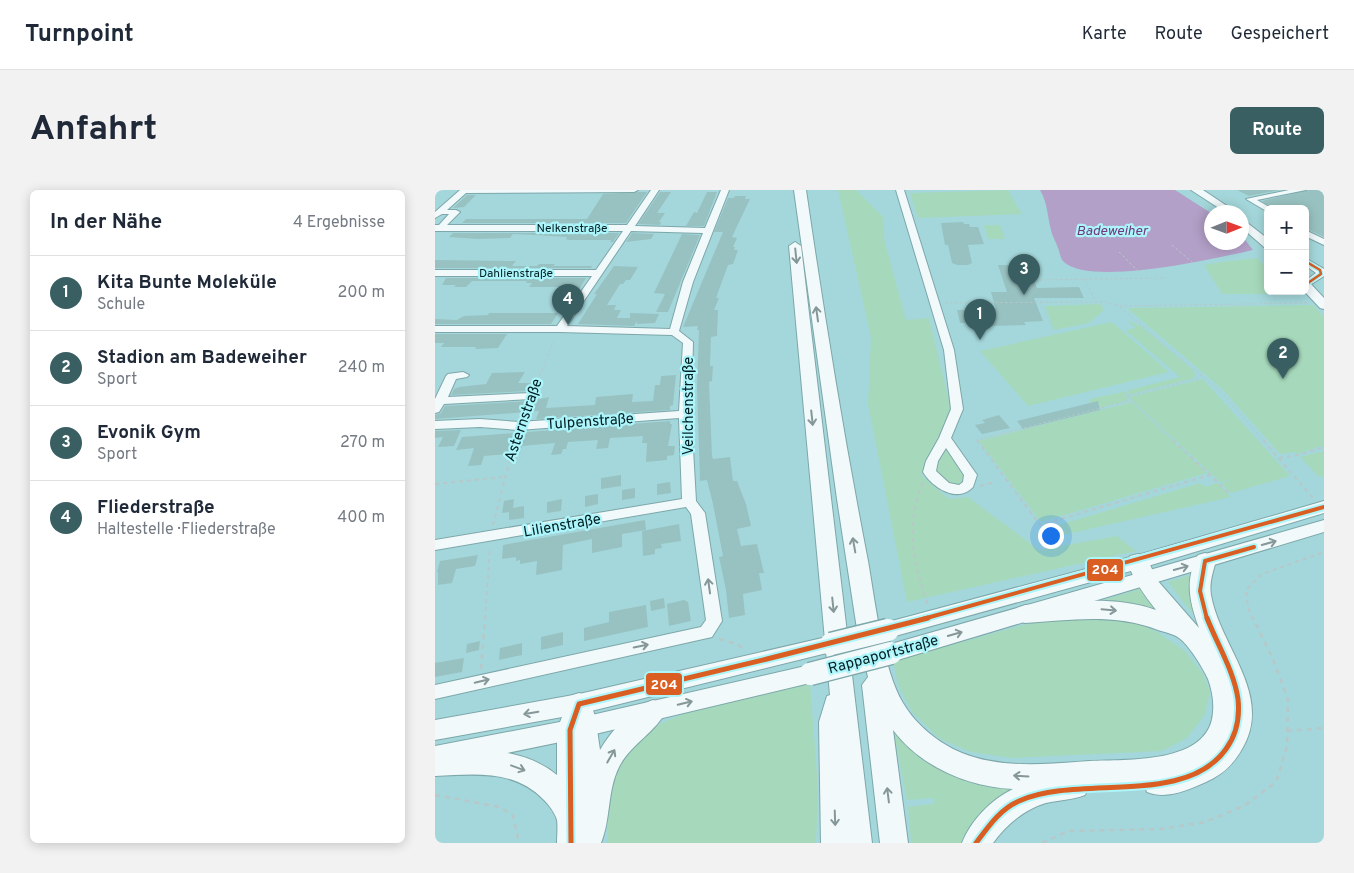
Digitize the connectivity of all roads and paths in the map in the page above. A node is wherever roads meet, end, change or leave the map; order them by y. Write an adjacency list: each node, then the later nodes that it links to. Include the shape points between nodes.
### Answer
1 (464, 190): 2 (street); 12 (street)
2 (634, 190)
3 (655, 190): 14 (street)
4 (725, 190): 16 (street)
5 (789, 190): 77 (highway, one-way to 77)
6 (801, 190): 69 (highway, one-way to 6, via 823,362)
7 (899, 190): 34 (street)
8 (1195, 190): 10 (main road)
9 (1302, 190): 11 (street, via 1250,199)
10 (1220, 205)
11 (1264, 208)
12 (437, 214): 13 (street, via 456,212)
13 (439, 226): 14 (street, Nelkenstraße)
14 (629, 228): 16 (street, Nelkenstraße); 27 (street)
15 (1249, 228): 18 (main road)
16 (709, 231): 42 (street, via 688,282)
17 (1309, 234): 19 (street)
18 (1264, 241)
19 (1324, 242)
20 (1172, 246): 23 (path)
21 (1119, 252): 28 (path)
22 (1324, 262): 24 (street)
23 (1193, 264)
24 (1309, 264)
25 (1309, 264): 32 (street, via 1320,270 1321,274)
26 (435, 273): 27 (street, Dahlienstraße)
27 (597, 273): 40 (street)
28 (1140, 273)
29 (1166, 278): 30 (path)
30 (1085, 279): 31 (path); 36 (path)
31 (1035, 280)
32 (1309, 283)
33 (1309, 286): 37 (main road)
34 (935, 302): 35 (path); 53 (street, via 949,350 957,409)
35 (1041, 302): 36 (path); 41 (path)
36 (1096, 302): 38 (path)
37 (1323, 304): 38 (path)
38 (1120, 306): 44 (path)
39 (435, 329): 40 (street)
40 (560, 329): 42 (street); 46 (path, Asternstraße)
41 (1053, 330)
42 (675, 332): 50 (street, Veilchenstraße, via 688,342)
43 (463, 375): 49 (street, via 452,376)
44 (1204, 375): 47 (path); 55 (path)
45 (1128, 390): 47 (path)
46 (531, 396): 49 (street); 52 (path, Asternstraße)
47 (1127, 396): 48 (path)
48 (1132, 400): 57 (path); 57 (path, via 977,440 1040,525)
49 (437, 405)
50 (685, 414): 52 (street, Tulpenstraße); 62 (street, Veilchenstraße)
51 (435, 425): 52 (street, Tulpenstraße)
52 (519, 426): 58 (path, Asternstraße)
53 (945, 438): 56 (street); 56 (street, via 971,475 971,482 962,490 952,489 942,486)
54 (1324, 447): 55 (path, via 1298,456)
55 (1279, 458): 60 (path)
56 (929, 472): 71 (path, via 914,502 911,543 916,572)
57 (1210, 475): 61 (path)
58 (504, 477): 59 (path); 65 (path, Asternstraße)
59 (435, 484)
60 (1307, 491)
61 (1230, 494)
62 (689, 502): 65 (street, Lilienstraße); 73 (street, Veilchenstraße, one-way to 62, via 714,621 698,513)
63 (1324, 506): 68 (main road, Rappaportstraße)
64 (1324, 526): 67 (main road, Rappaportstraße, one-way to 64)
65 (490, 537): 66 (street, Lilienstraße); 76 (path, Asternstraße)
66 (435, 545)
67 (1205, 561): 68 (main road, Rappaportstraße, one-way to 67); 74 (highway, via 1199,588 1201,602)
68 (1146, 572): 70 (main road, Rappaportstraße); 71 (main road, Rappaportstraße); 72 (highway); 74 (highway)
69 (862, 593): 72 (highway, one-way to 69, via 1213,665 1225,696 1226,714 1221,731 1210,748 1176,765 1157,770 1029,776 995,774 963,767 939,755 918,741 901,721 887,700 877,668); 91 (highway, one-way to 69)
70 (1025, 614): 72 (highway, one-way to 72, via 1102,609 1142,614); 79 (main road, Rappaportstraße, one-way to 70, bridge, via 891,653)
71 (933, 618): 75 (main road, Rappaportstraße, bridge)
72 (1185, 630)
73 (706, 632): 75 (path, via 722,641 737,644 746,651); 76 (street, one-way to 73)
74 (1225, 663): 92 (highway, via 1238,692 1240,722 1230,746 1215,763 1188,777 1165,782 1070,786 1044,791 1011,804 987,825)
75 (749, 664): 80 (main road, Rappaportstraße)
76 (481, 681): 78 (street)
77 (841, 683): 89 (highway, one-way to 89, via 832,722); 90 (highway)
78 (435, 692)
79 (653, 711): 80 (main road, Rappaportstraße); 87 (highway, one-way to 79, via 607,762 619,743)
80 (578, 720): 82 (main road, Rappaportstraße, one-way to 82); 84 (main road, Rappaportstraße); 87 (highway, via 588,750)
81 (1324, 728): 83 (path)
82 (435, 730)
83 (1287, 731)
84 (435, 757)
85 (435, 763): 87 (highway, one-way to 87, via 485,761 516,766 541,778 558,795)
86 (435, 795): 88 (path, via 500,807 513,816)
87 (580, 835)
88 (519, 843)
89 (835, 843)
90 (858, 843)
91 (894, 843)
92 (975, 843)

